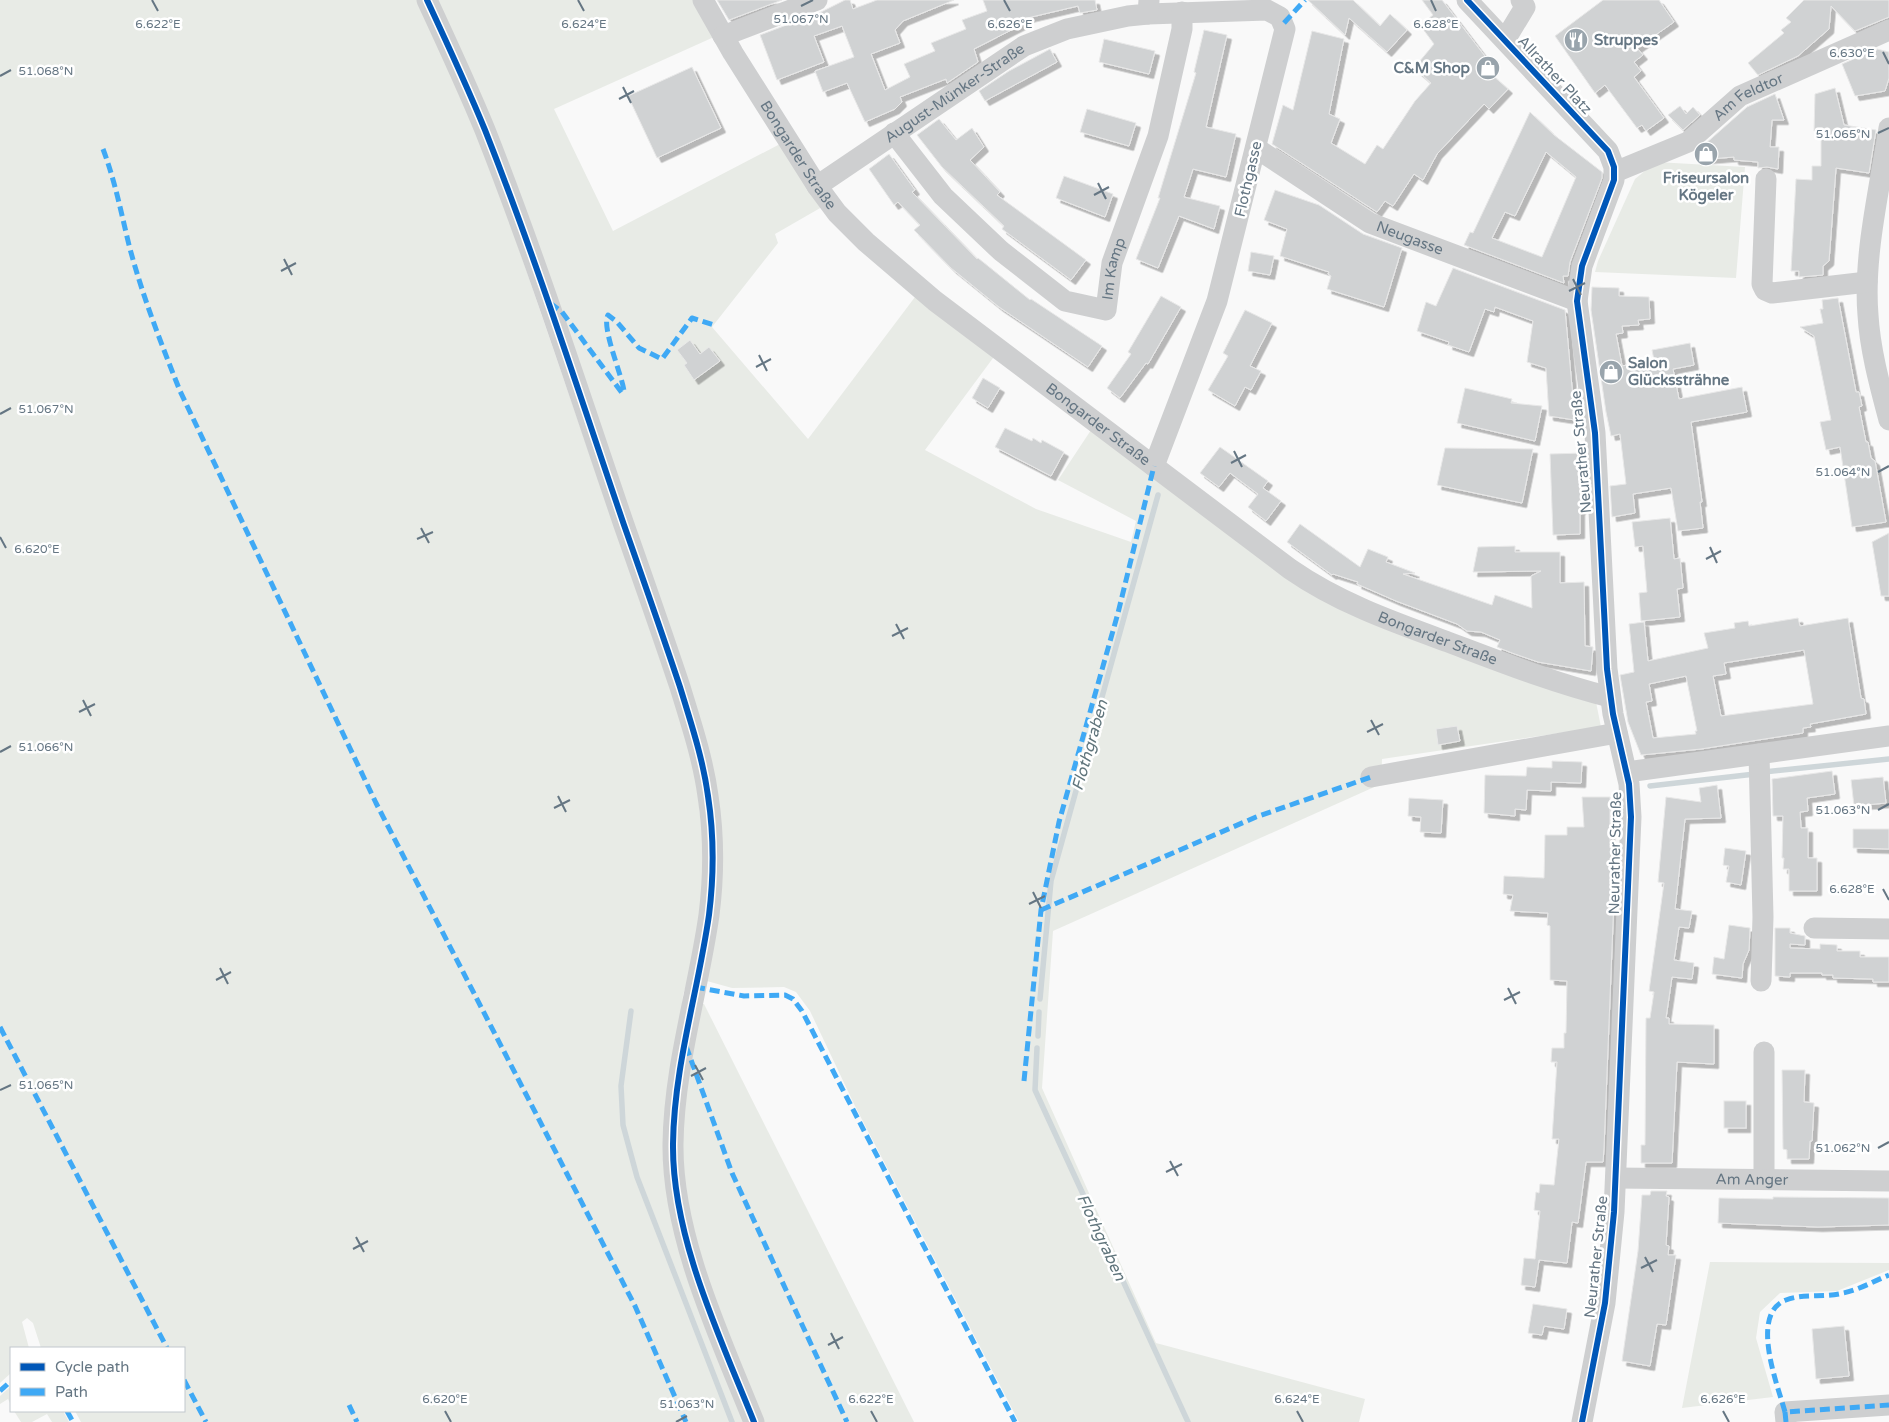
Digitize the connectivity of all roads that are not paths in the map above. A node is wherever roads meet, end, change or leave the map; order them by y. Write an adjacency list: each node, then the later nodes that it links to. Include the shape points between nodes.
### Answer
1 (427, 0): 35 (street, via 469,91 515,209 663,635 704,767 712,842 712,888 681,1062 674,1116 673,1162 680,1209 696,1268)
2 (703, 0): 9 (street, Bongarder Straße)
3 (817, 0): 9 (street)
4 (1467, 0): 10 (street, Allrather Platz)
5 (1529, 2): 10 (street, Allrather Platz)
6 (1148, 7): 7 (street, Flothgasse); 12 (street, August-Münker-Straße, via 1128,16 1037,39)
7 (1182, 12): 12 (street, Im Kamp, via 1182,29 1158,136 1112,263 1106,310 1065,301 1001,251 943,196); 13 (street, Flothgasse, via 1267,10 1282,20 1284,36)
8 (1889, 30): 14 (street, Am Feldtor, via 1740,96 1688,142)
9 (723, 36): 16 (street, Bongarder Straße)
10 (1505, 40): 14 (street, Allrather Platz, via 1608,151)
11 (1889, 128): 17 (street)
12 (894, 133): 16 (street, August-Münker-Straße)
13 (1256, 148): 18 (street, Neugasse, via 1370,223); 20 (street, Flothgasse, via 1217,301)
14 (1615, 172): 18 (street, Neurather Straße, via 1582,266)
15 (1766, 179): 17 (street, via 1762,284 1765,290 1772,293)
16 (817, 186): 20 (street, Bongarder Straße, via 844,221 896,270)
17 (1867, 282): 19 (street, via 1870,334)
18 (1577, 300): 21 (street, Neurather Straße, via 1595,433 1604,638)
19 (1889, 420)
20 (1154, 466): 21 (street, Bongarder Straße, via 1290,569 1332,596 1522,670)
21 (1610, 697): 22 (street, Neurather Straße)
22 (1617, 733): 25 (street, Neurather Straße); 26 (street)
23 (1889, 736): 24 (street)
24 (1759, 767): 25 (street); 29 (street, via 1763,917)
25 (1627, 772): 31 (street, Neurather Straße, via 1631,817)
26 (1371, 777)
27 (1814, 928): 28 (street)
28 (1889, 929)
29 (1761, 981)
30 (1764, 1052): 32 (street)
31 (1616, 1178): 32 (street, Am Anger); 36 (street, Neurather Straße, via 1605,1303)
32 (1764, 1179): 33 (street, Am Anger)
33 (1889, 1181)
34 (1889, 1404): 37 (street, via 1785,1412)
35 (754, 1422)
36 (1582, 1422)
37 (1786, 1422)

